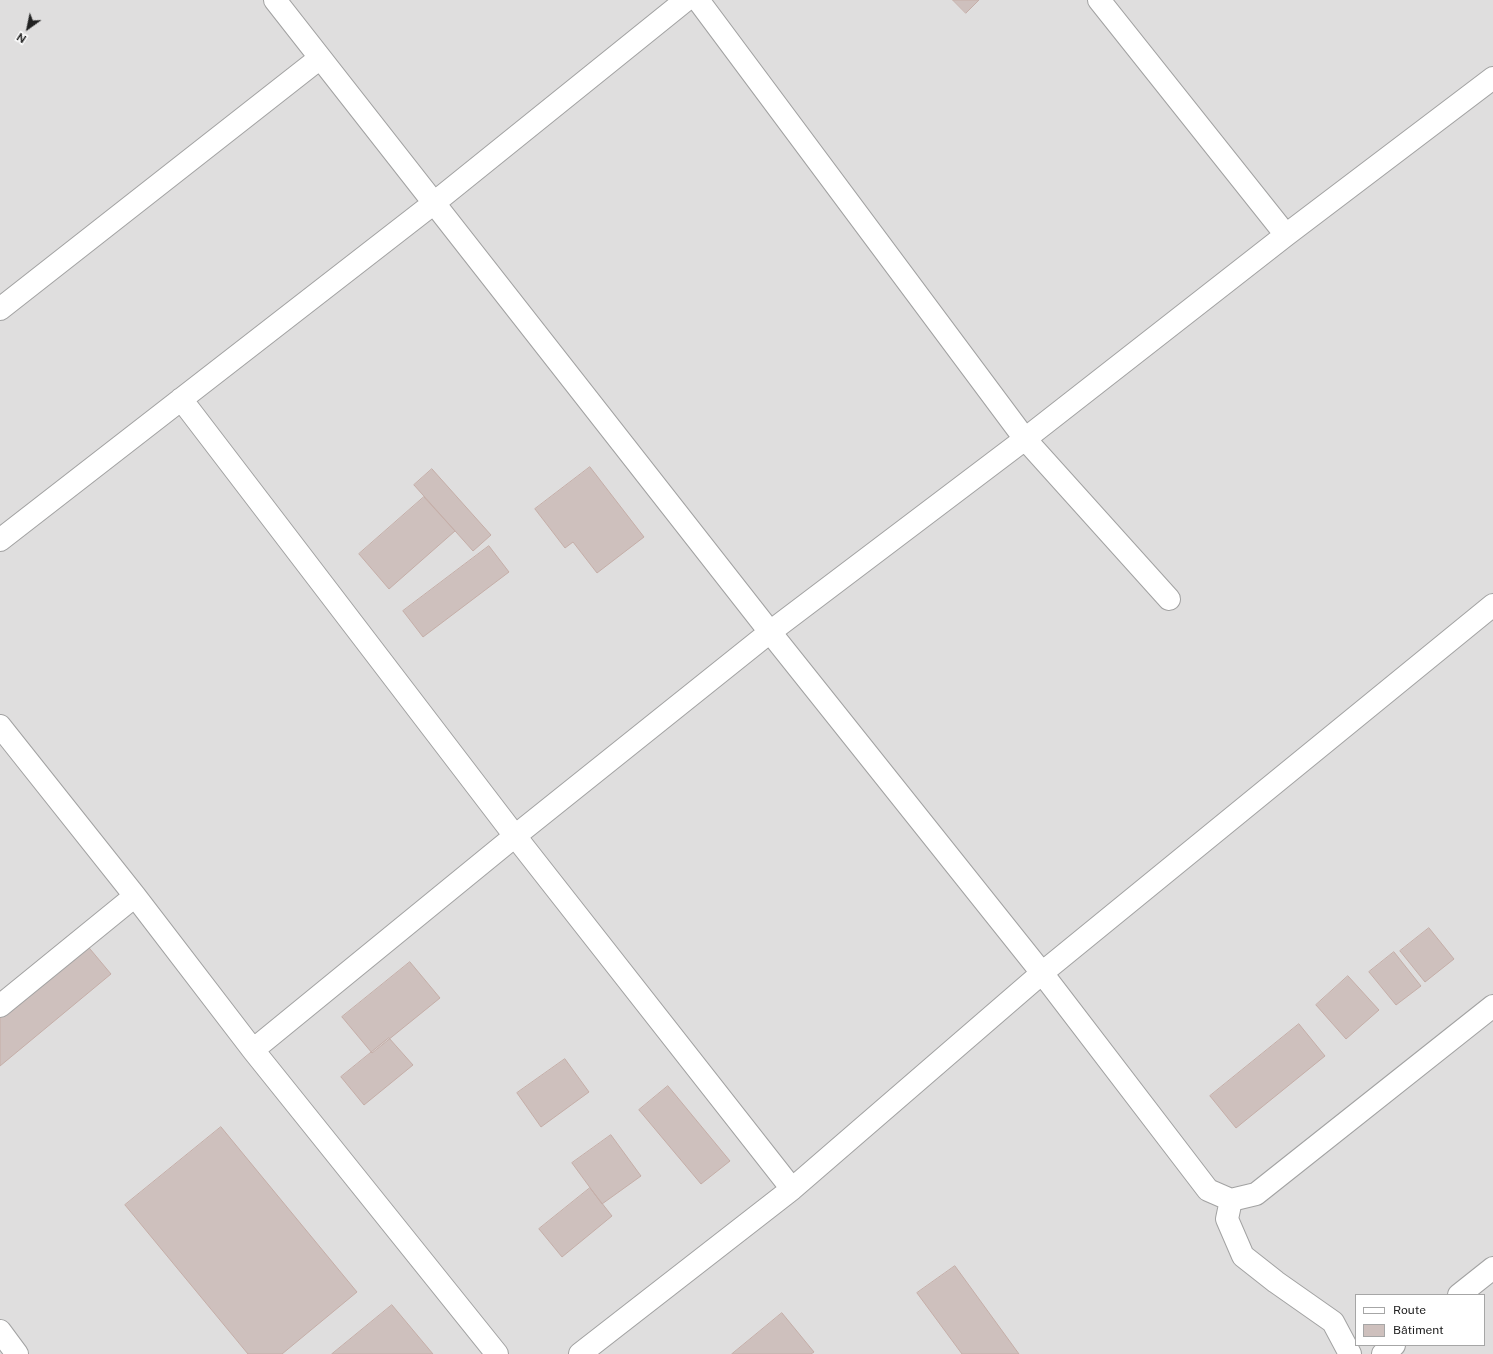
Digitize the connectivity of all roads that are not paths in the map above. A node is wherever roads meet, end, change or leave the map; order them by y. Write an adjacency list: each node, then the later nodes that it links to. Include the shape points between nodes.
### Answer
1 (275, 0): 5 (street)
2 (686, 0): 7 (street)
3 (698, 0): 11 (street)
4 (1099, 0): 8 (street)
5 (320, 58): 7 (street); 9 (street)
6 (1493, 78): 8 (street)
7 (434, 203): 10 (street); 15 (street)
8 (1286, 235): 11 (street)
9 (0, 310)
10 (181, 400): 12 (street); 17 (street)
11 (1025, 439): 13 (street); 15 (street)
12 (0, 540)
13 (1169, 599)
14 (1493, 605): 19 (street)
15 (770, 632): 17 (street); 19 (street)
16 (0, 726): 18 (street)
17 (515, 836): 22 (street); 23 (street)
18 (135, 896): 20 (street); 22 (street)
19 (1042, 973): 23 (street); 24 (street, via 1208,1190)
20 (0, 1006)
21 (1493, 1006): 24 (street, via 1256,1194)
22 (253, 1050): 30 (street)
23 (792, 1189): 31 (street)
24 (1231, 1200): 32 (street, via 1227,1219 1243,1256 1333,1322)
25 (1493, 1268): 26 (street)
26 (1460, 1294)
27 (0, 1331): 29 (street)
28 (1393, 1346): 33 (street)
29 (18, 1354)
30 (497, 1354)
31 (580, 1354)
32 (1350, 1354)
33 (1383, 1354)

